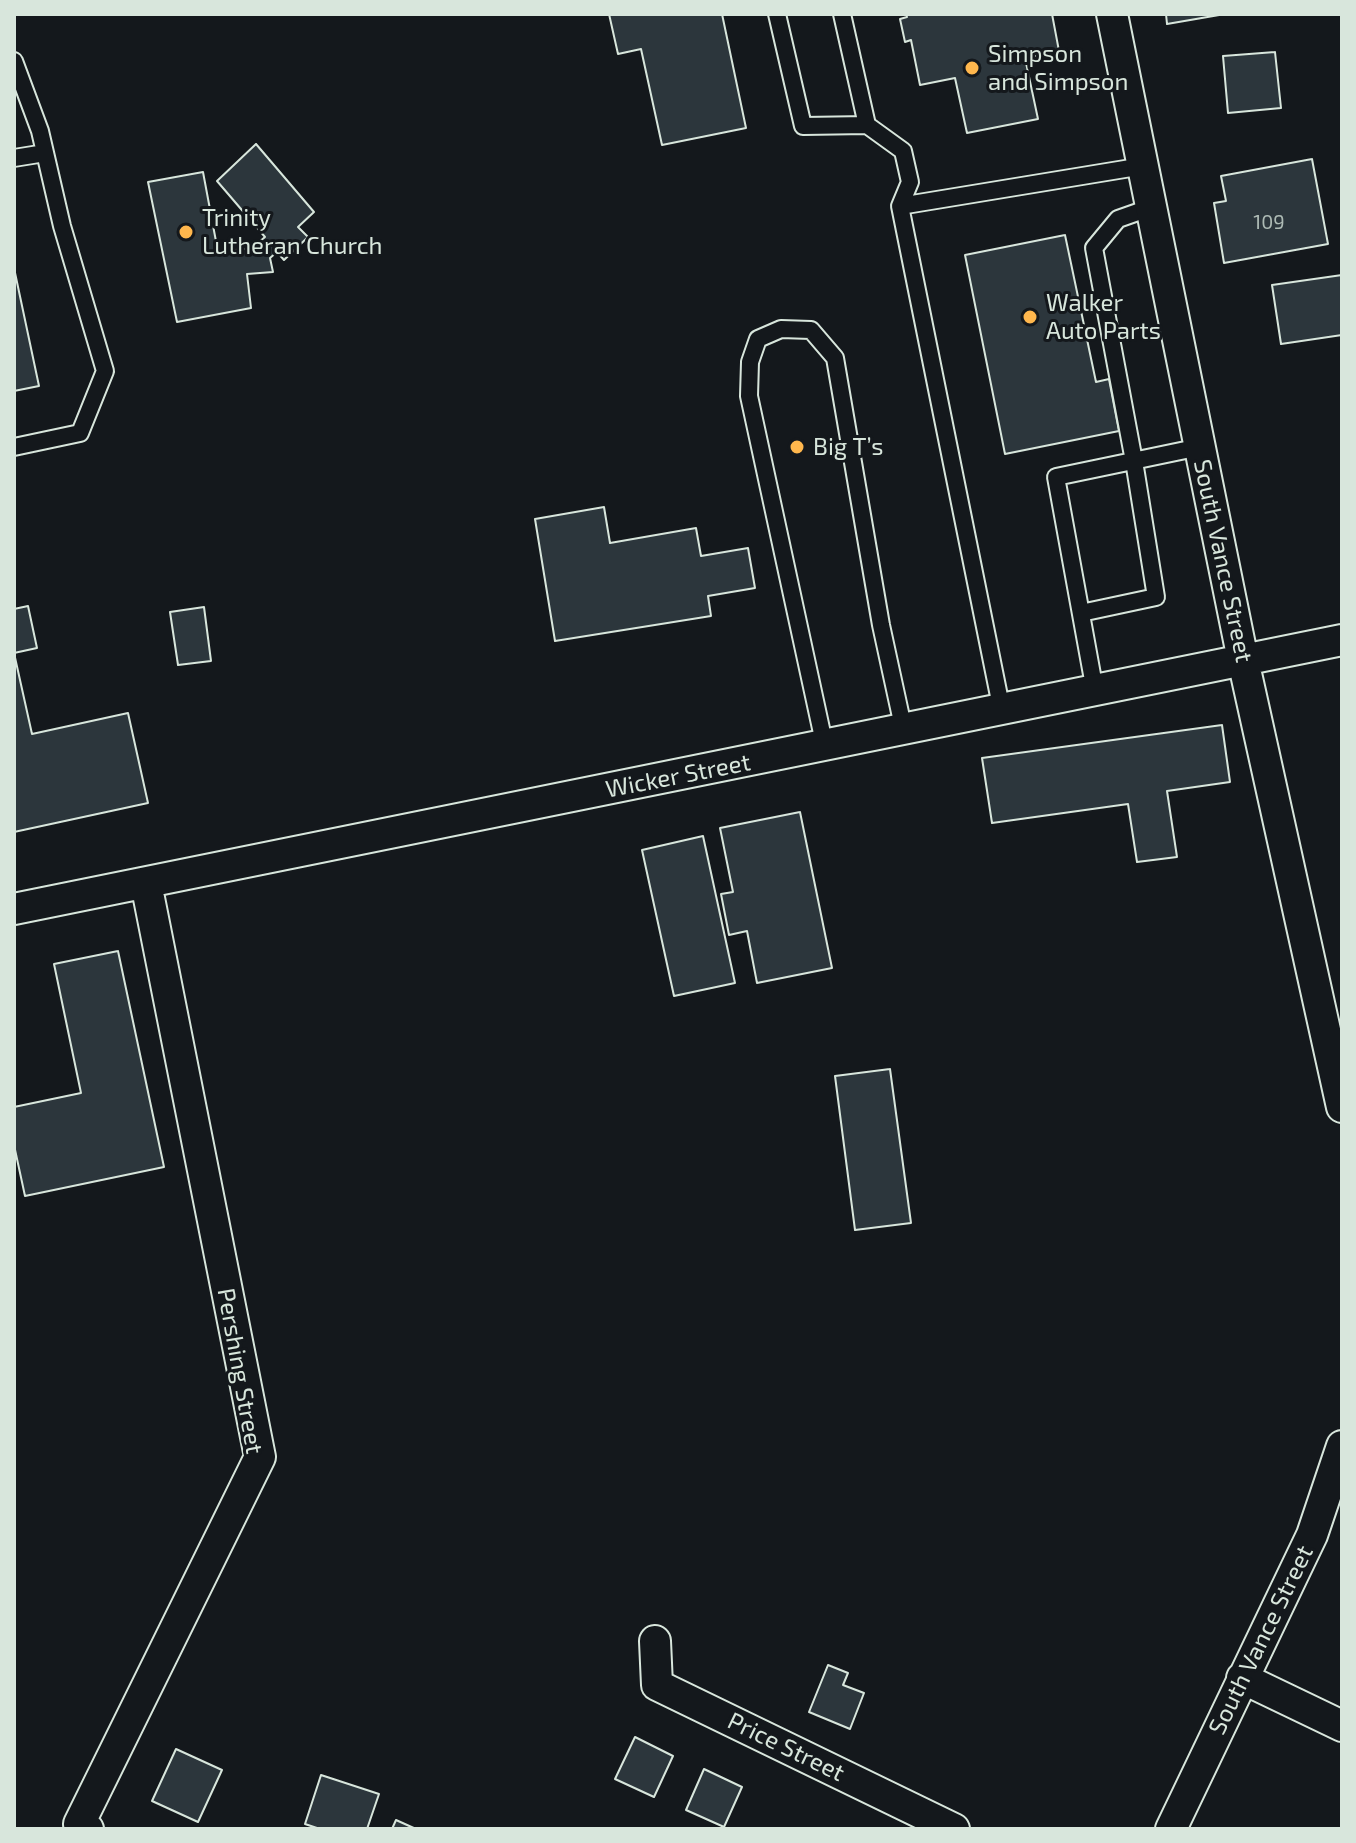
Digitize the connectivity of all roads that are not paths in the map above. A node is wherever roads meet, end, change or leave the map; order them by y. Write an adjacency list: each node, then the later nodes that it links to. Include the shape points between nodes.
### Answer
1 (777, 14): 5 (lane, via 803,126)
2 (842, 14): 5 (lane)
3 (1112, 14): 8 (street, South Vance Street)
4 (14, 61): 6 (lane)
5 (867, 125): 9 (lane, via 903,151 910,182)
6 (45, 153): 7 (lane); 11 (lane, via 105,371 80,433)
7 (14, 158)
8 (1143, 166): 9 (lane); 10 (street, South Vance Street)
9 (900, 206): 18 (lane)
10 (1152, 207): 12 (street, South Vance Street); 13 (lane, via 1118,219 1094,248)
11 (14, 447)
12 (1200, 447): 13 (lane); 16 (street, South Vance Street)
13 (1134, 461): 14 (lane, via 1156,597); 14 (lane, via 1056,477)
14 (1081, 613): 17 (lane)
15 (1342, 640): 16 (street, Wicker Street)
16 (1243, 660): 17 (street, Wicker Street); 23 (street, South Vance Street)
17 (1095, 691): 18 (street, Wicker Street)
18 (1002, 711): 19 (street, Wicker Street)
19 (904, 731): 20 (street, Wicker Street); 20 (lane, via 835,358 811,330 781,329 758,339 750,362 749,396)
20 (825, 747): 21 (street, Wicker Street)
21 (146, 883): 22 (street, Wicker Street); 28 (street, Pershing Street, via 260,1457)
22 (14, 909)
23 (1342, 1107)
24 (1342, 1446): 26 (street, South Vance Street, via 1312,1535)
25 (655, 1641): 29 (street, Price Street, via 657,1685)
26 (1242, 1678): 27 (street); 30 (street, South Vance Street)
27 (1342, 1726)
28 (81, 1827)
29 (954, 1829)
30 (1171, 1829)

